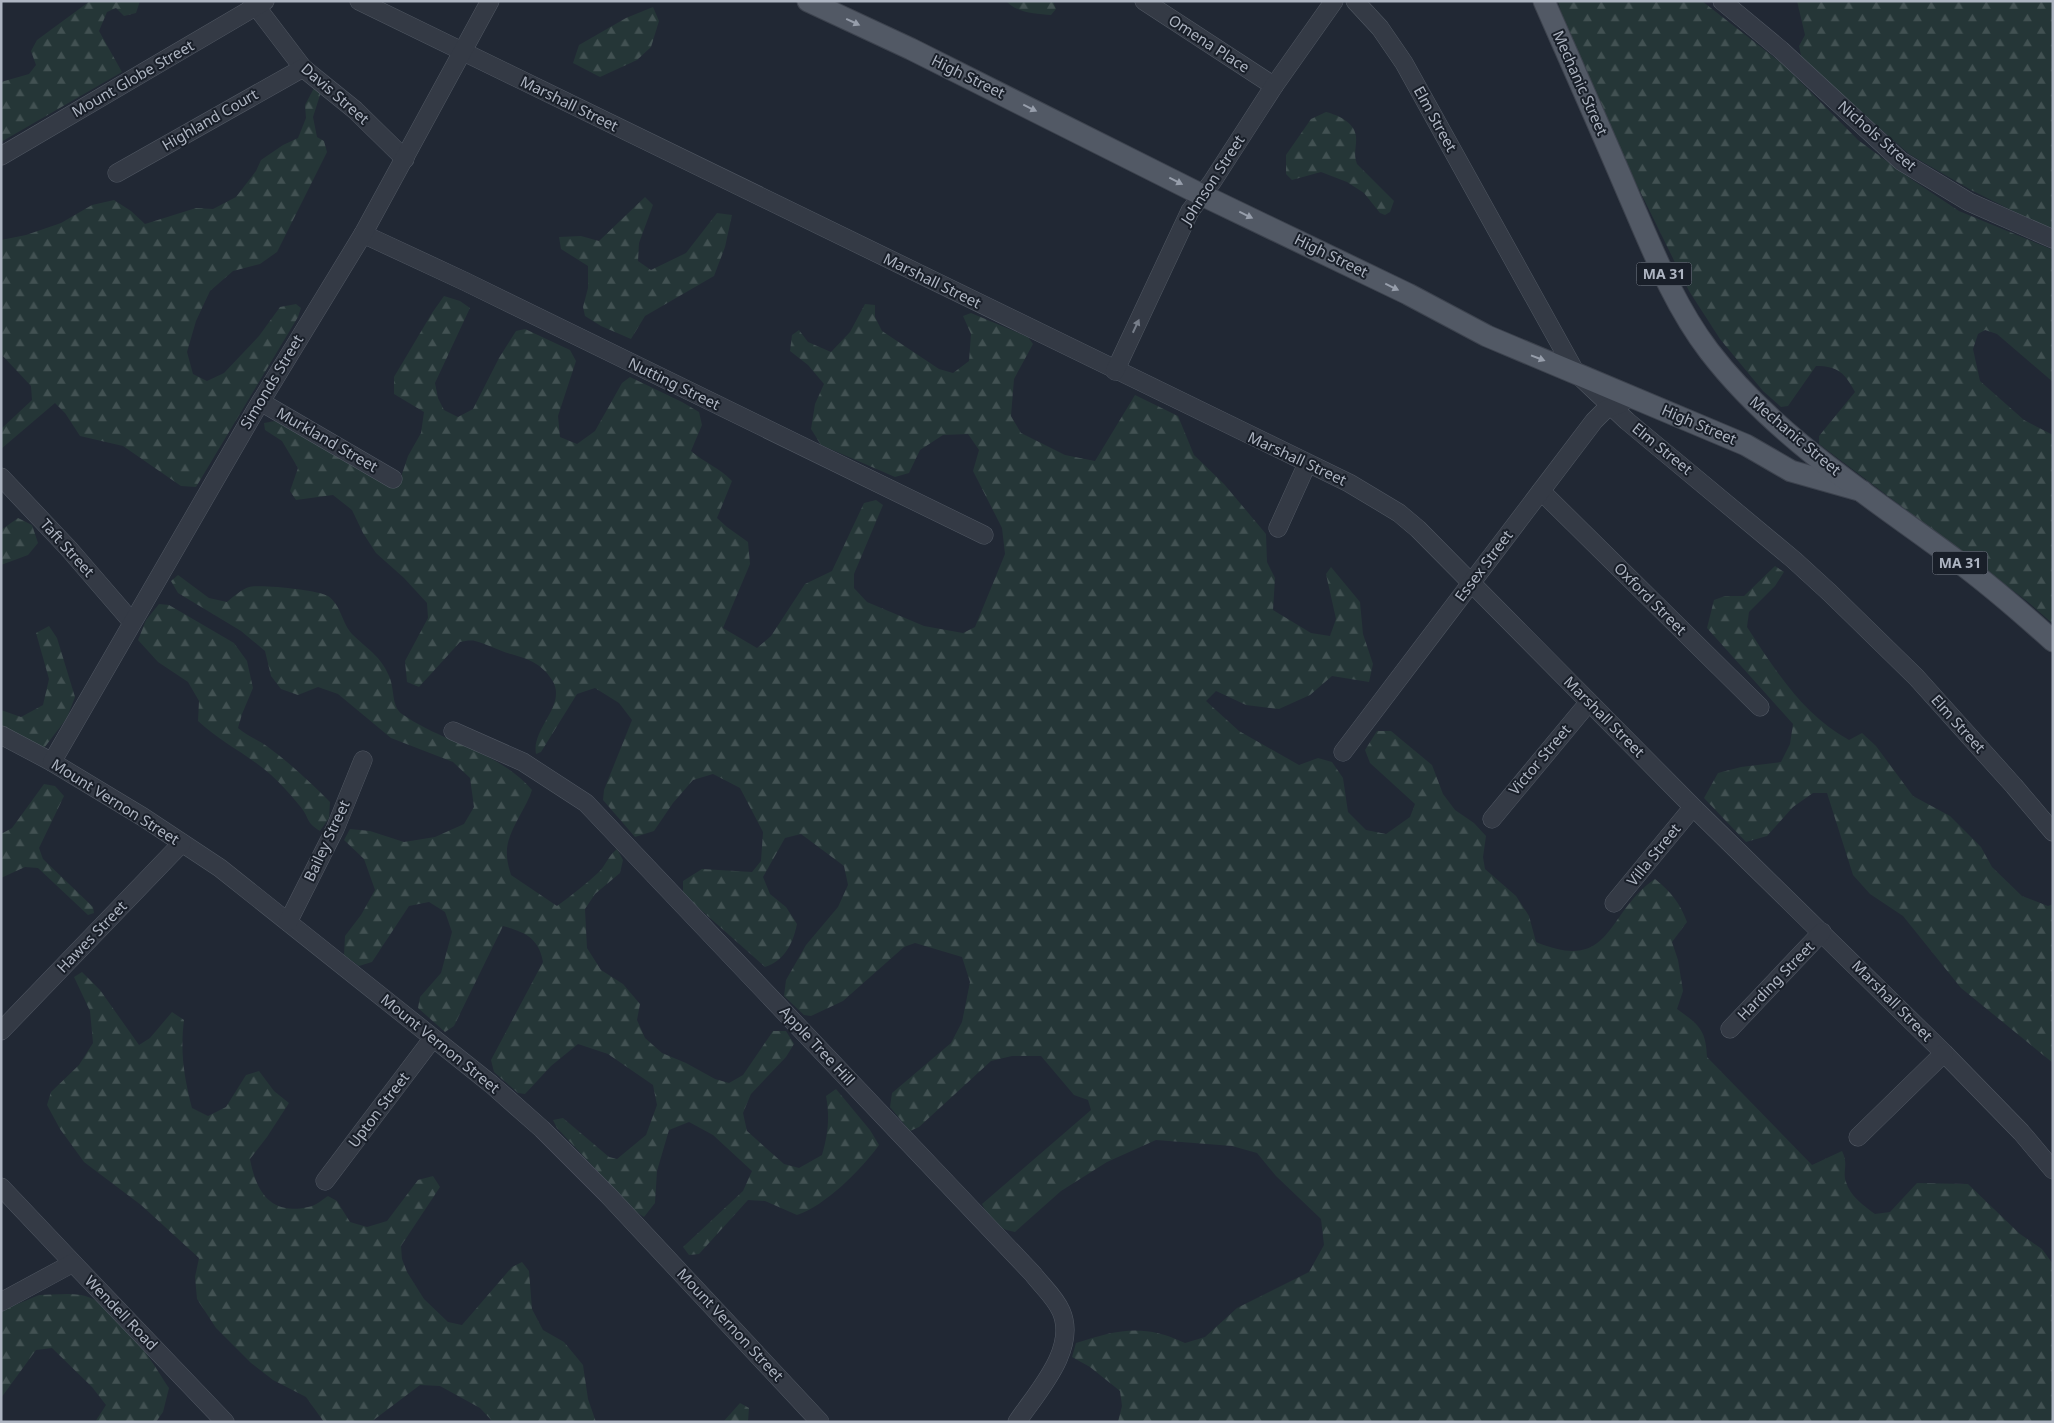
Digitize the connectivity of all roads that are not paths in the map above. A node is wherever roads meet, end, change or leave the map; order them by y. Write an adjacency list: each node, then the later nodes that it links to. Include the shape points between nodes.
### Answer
1 (359, 1): 10 (street, Marshall Street)
2 (490, 1): 10 (street, Simonds Street)
3 (808, 1): 16 (main road, High Street, one-way to 16)
4 (1144, 1): 12 (street, Omena Place)
5 (1334, 1): 12 (street, Johnson Street)
6 (1355, 1): 20 (street, Elm Street, via 1380,28 1404,63)
7 (1544, 1): 29 (main road, Mechanic Street / MA 31, via 1679,306 1709,351 1753,402 1794,439)
8 (1722, 1): 18 (street, Nichols Street, via 1781,50 1901,160 1969,202)
9 (258, 3): 11 (street, Davis Street); 13 (street, Mount Globe Street)
10 (462, 52): 14 (street, Simonds Street); 19 (street, Marshall Street)
11 (302, 68): 14 (street, Davis Street, via 356,110); 15 (street, Highland Court)
12 (1274, 86): 16 (street, Johnson Street)
13 (1, 156)
14 (405, 158): 17 (street, Simonds Street)
15 (117, 173)
16 (1202, 195): 19 (street, Johnson Street, one-way to 16, via 1190,211); 20 (main road, High Street, one-way to 20, via 1408,294 1487,336)
17 (363, 234): 22 (street, Simonds Street); 31 (street, Nutting Street)
18 (2053, 239)
19 (1115, 371): 25 (street, Marshall Street)
20 (1576, 373): 21 (main road, High Street); 23 (street, Elm Street); 24 (street, via 1591,397)
21 (1642, 400): 23 (street); 29 (main road, High Street, via 1746,445 1792,471)
22 (261, 402): 27 (street, Murkland Street); 33 (street, Simonds Street)
23 (1612, 406): 24 (street, Essex Street); 44 (street, Elm Street, via 1830,593 1928,691)
24 (1594, 421): 28 (street, Essex Street)
25 (1307, 464): 30 (street); 32 (street, Marshall Street, via 1349,483 1399,513)
26 (1, 477): 33 (street, Taft Street)
27 (393, 479)
28 (1541, 491): 32 (street, Essex Street); 36 (street, Oxford Street)
29 (1862, 491): 34 (main road, Mechanic Street / MA 31, via 2013,604)
30 (1278, 528)
31 (984, 535)
32 (1472, 582): 35 (street, Marshall Street); 39 (street, Essex Street)
33 (132, 622): 41 (street, Simonds Street)
34 (2053, 641)
35 (1589, 702): 42 (street, Marshall Street); 43 (street, Victor Street)
36 (1760, 707)
37 (453, 731): 61 (street, Apple Tree Hill, via 523,762 586,804 1055,1300 1066,1324 1064,1346 1050,1374)
38 (1, 735): 41 (street, Mount Vernon Street)
39 (1343, 752)
40 (363, 760): 47 (street, Bailey Street, via 335,829)
41 (52, 762): 45 (street, Mount Vernon Street)
42 (1693, 806): 46 (street, Villa Street); 48 (street, Marshall Street)
43 (1492, 819)
44 (2053, 832)
45 (182, 843): 47 (street, Mount Vernon Street, via 220,868); 50 (street, Hawes Street)
46 (1614, 903)
47 (288, 922): 51 (street, Mount Vernon Street)
48 (1822, 932): 49 (street, Harding Street); 52 (street, Marshall Street)
49 (1730, 1029)
50 (1, 1032)
51 (434, 1038): 55 (street, Upton Street); 60 (street, Mount Vernon Street, via 549,1136)
52 (1944, 1053): 53 (street); 54 (street, Marshall Street, via 2008,1118)
53 (1858, 1137)
54 (2053, 1170)
55 (325, 1181)
56 (1, 1187): 57 (street)
57 (73, 1263): 58 (street, Wendell Road); 59 (street, Wendell Road)
58 (1, 1302)
59 (225, 1422)
60 (820, 1422)
61 (1017, 1422)

